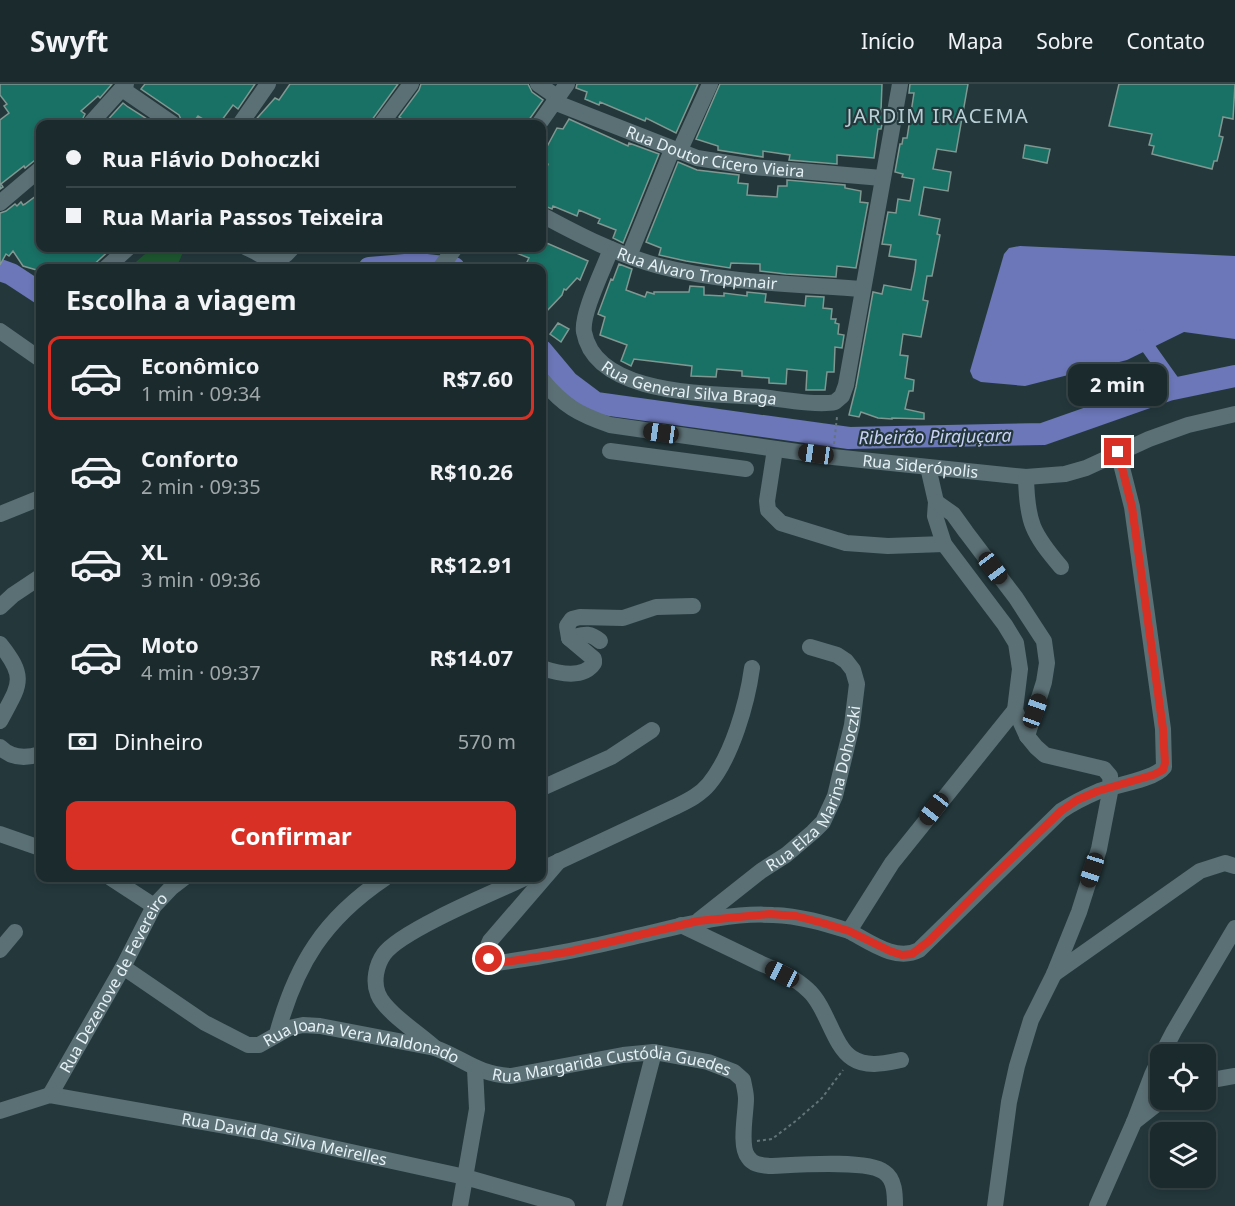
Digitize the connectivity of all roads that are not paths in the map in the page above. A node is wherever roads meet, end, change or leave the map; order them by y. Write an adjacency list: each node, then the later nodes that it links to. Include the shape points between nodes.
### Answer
1 (268, 84): 10 (street)
2 (411, 84): 11 (street)
3 (538, 84): 7 (street, Rua Doutor Cícero Vieira)
4 (710, 84): 13 (street)
5 (900, 84): 15 (street)
6 (124, 87): 8 (street); 9 (street)
7 (559, 95): 12 (street); 13 (street, Rua Doutor Cícero Vieira)
8 (94, 120)
9 (168, 120)
10 (243, 120)
11 (384, 120)
12 (542, 120)
13 (676, 151): 15 (street, Rua Doutor Cícero Vieira, via 719,163); 22 (street)
14 (36, 173): 16 (street)
15 (882, 178): 24 (street)
16 (0, 203)
17 (546, 217): 18 (street, Rua Alvaro Troppmair)
18 (611, 249): 22 (street, Rua Alvaro Troppmair); 24 (street, Rua General Silva Braga, via 584,323 586,340 609,369 628,380 666,389 831,403 839,400 846,385)
19 (124, 252): 23 (street)
20 (256, 252): 21 (street, via 276,261)
21 (288, 253)
22 (629, 256): 24 (street, Rua Alvaro Troppmair, via 696,274)
23 (110, 264)
24 (862, 289)
25 (0, 331): 26 (street)
26 (36, 356)
27 (546, 385): 29 (street, Rua Siderópolis, via 558,400 583,416 610,425)
28 (1235, 414): 32 (street, Rua Siderópolis, via 1188,425)
29 (677, 435): 30 (street, Rua Siderópolis); 33 (street)
30 (775, 449): 34 (street, Rua Siderópolis); 40 (street, via 767,501 768,510 781,523 846,543)
31 (610, 451): 33 (street)
32 (1118, 452): 36 (street, Rua Siderópolis, via 1065,474); 58 (street, via 1132,507 1163,729 1164,767 1153,775)
33 (673, 466): 35 (street)
34 (928, 467): 36 (street, Rua Siderópolis); 38 (street)
35 (746, 469)
36 (1026, 477): 41 (street, via 1028,511 1034,531)
37 (36, 500): 39 (street)
38 (936, 502): 40 (street, via 935,516); 54 (street, via 960,523 1044,641 1044,682)
39 (0, 514)
40 (944, 544): 51 (street, via 1016,643 1020,669)
41 (1061, 567)
42 (36, 580): 44 (street)
43 (693, 606): 45 (street, via 656,607 622,618 572,619 567,626)
44 (0, 607)
45 (569, 638): 46 (street, via 587,634); 50 (street, via 594,659 591,669 567,674)
46 (600, 641)
47 (0, 644): 52 (street, via 13,660 19,677)
48 (810, 647): 71 (street, Rua Elza Marina Dohoczki, via 846,661 857,684 836,796 823,822 813,832)
49 (752, 668): 61 (street, via 735,734 709,784 675,807)
50 (546, 669)
51 (1015, 710): 54 (street); 74 (street, via 892,862)
52 (0, 721)
53 (651, 730): 57 (street, via 611,757)
54 (1027, 736): 58 (street, via 1045,754 1104,769)
55 (0, 747): 56 (street, via 22,758)
56 (36, 755)
57 (546, 786)
58 (1112, 787): 74 (street, via 1077,800 1061,811 920,950 902,955); 78 (street, via 1099,849)
59 (0, 834): 60 (street)
60 (36, 847)
61 (559, 861): 63 (street); 64 (street)
62 (1235, 866): 78 (street, via 1225,863 1200,871)
63 (546, 867)
64 (546, 876)
65 (117, 882): 70 (street)
66 (179, 882): 70 (street, Rua Dezenove de Fevereiro)
67 (380, 882): 79 (street, via 323,932 294,984)
68 (517, 882): 81 (street, via 414,931 384,953 378,965 378,996)
69 (541, 882): 72 (street, via 490,941 487,956 492,962 568,952)
70 (154, 906): 77 (street, Rua Dezenove de Fevereiro)
71 (698, 921): 72 (street); 74 (street, via 770,914 796,916)
72 (681, 925): 83 (street, via 803,985 853,1059 874,1064)
73 (1235, 928): 80 (street)
74 (849, 931)
75 (15, 932): 76 (street)
76 (0, 950)
77 (123, 967): 79 (street, Rua Joana Vera Maldonado, via 237,1041 253,1046); 88 (street, Rua Dezenove de Fevereiro)
78 (1054, 974): 97 (street, via 1031,1020 1017,1066)
79 (278, 1034): 81 (street, Rua Joana Vera Maldonado, via 295,1027 320,1026)
80 (1167, 1044)
81 (435, 1048): 84 (street, Rua Joana Vera Maldonado)
82 (654, 1052): 84 (street, Rua Margarida Custódia Guedes, via 511,1076); 95 (street); 96 (street, Rua Margarida Custódia Guedes, via 725,1067 743,1080 744,1143 747,1157 758,1165 853,1165 884,1171 892,1184)
83 (902, 1060)
84 (475, 1069): 92 (street, via 477,1109)
85 (1235, 1076): 86 (street)
86 (1216, 1079)
87 (1150, 1080): 91 (street)
88 (50, 1095): 90 (street, Rua David da Silva Meirelles); 92 (street, Rua David da Silva Meirelles, via 260,1132)
89 (1150, 1109): 91 (street)
90 (0, 1111)
91 (1134, 1122): 98 (street)
92 (465, 1177): 93 (street); 94 (street, Rua David da Silva Meirelles)
93 (460, 1206)
94 (567, 1206)
95 (614, 1206)
96 (895, 1206)
97 (995, 1206)
98 (1098, 1206)

